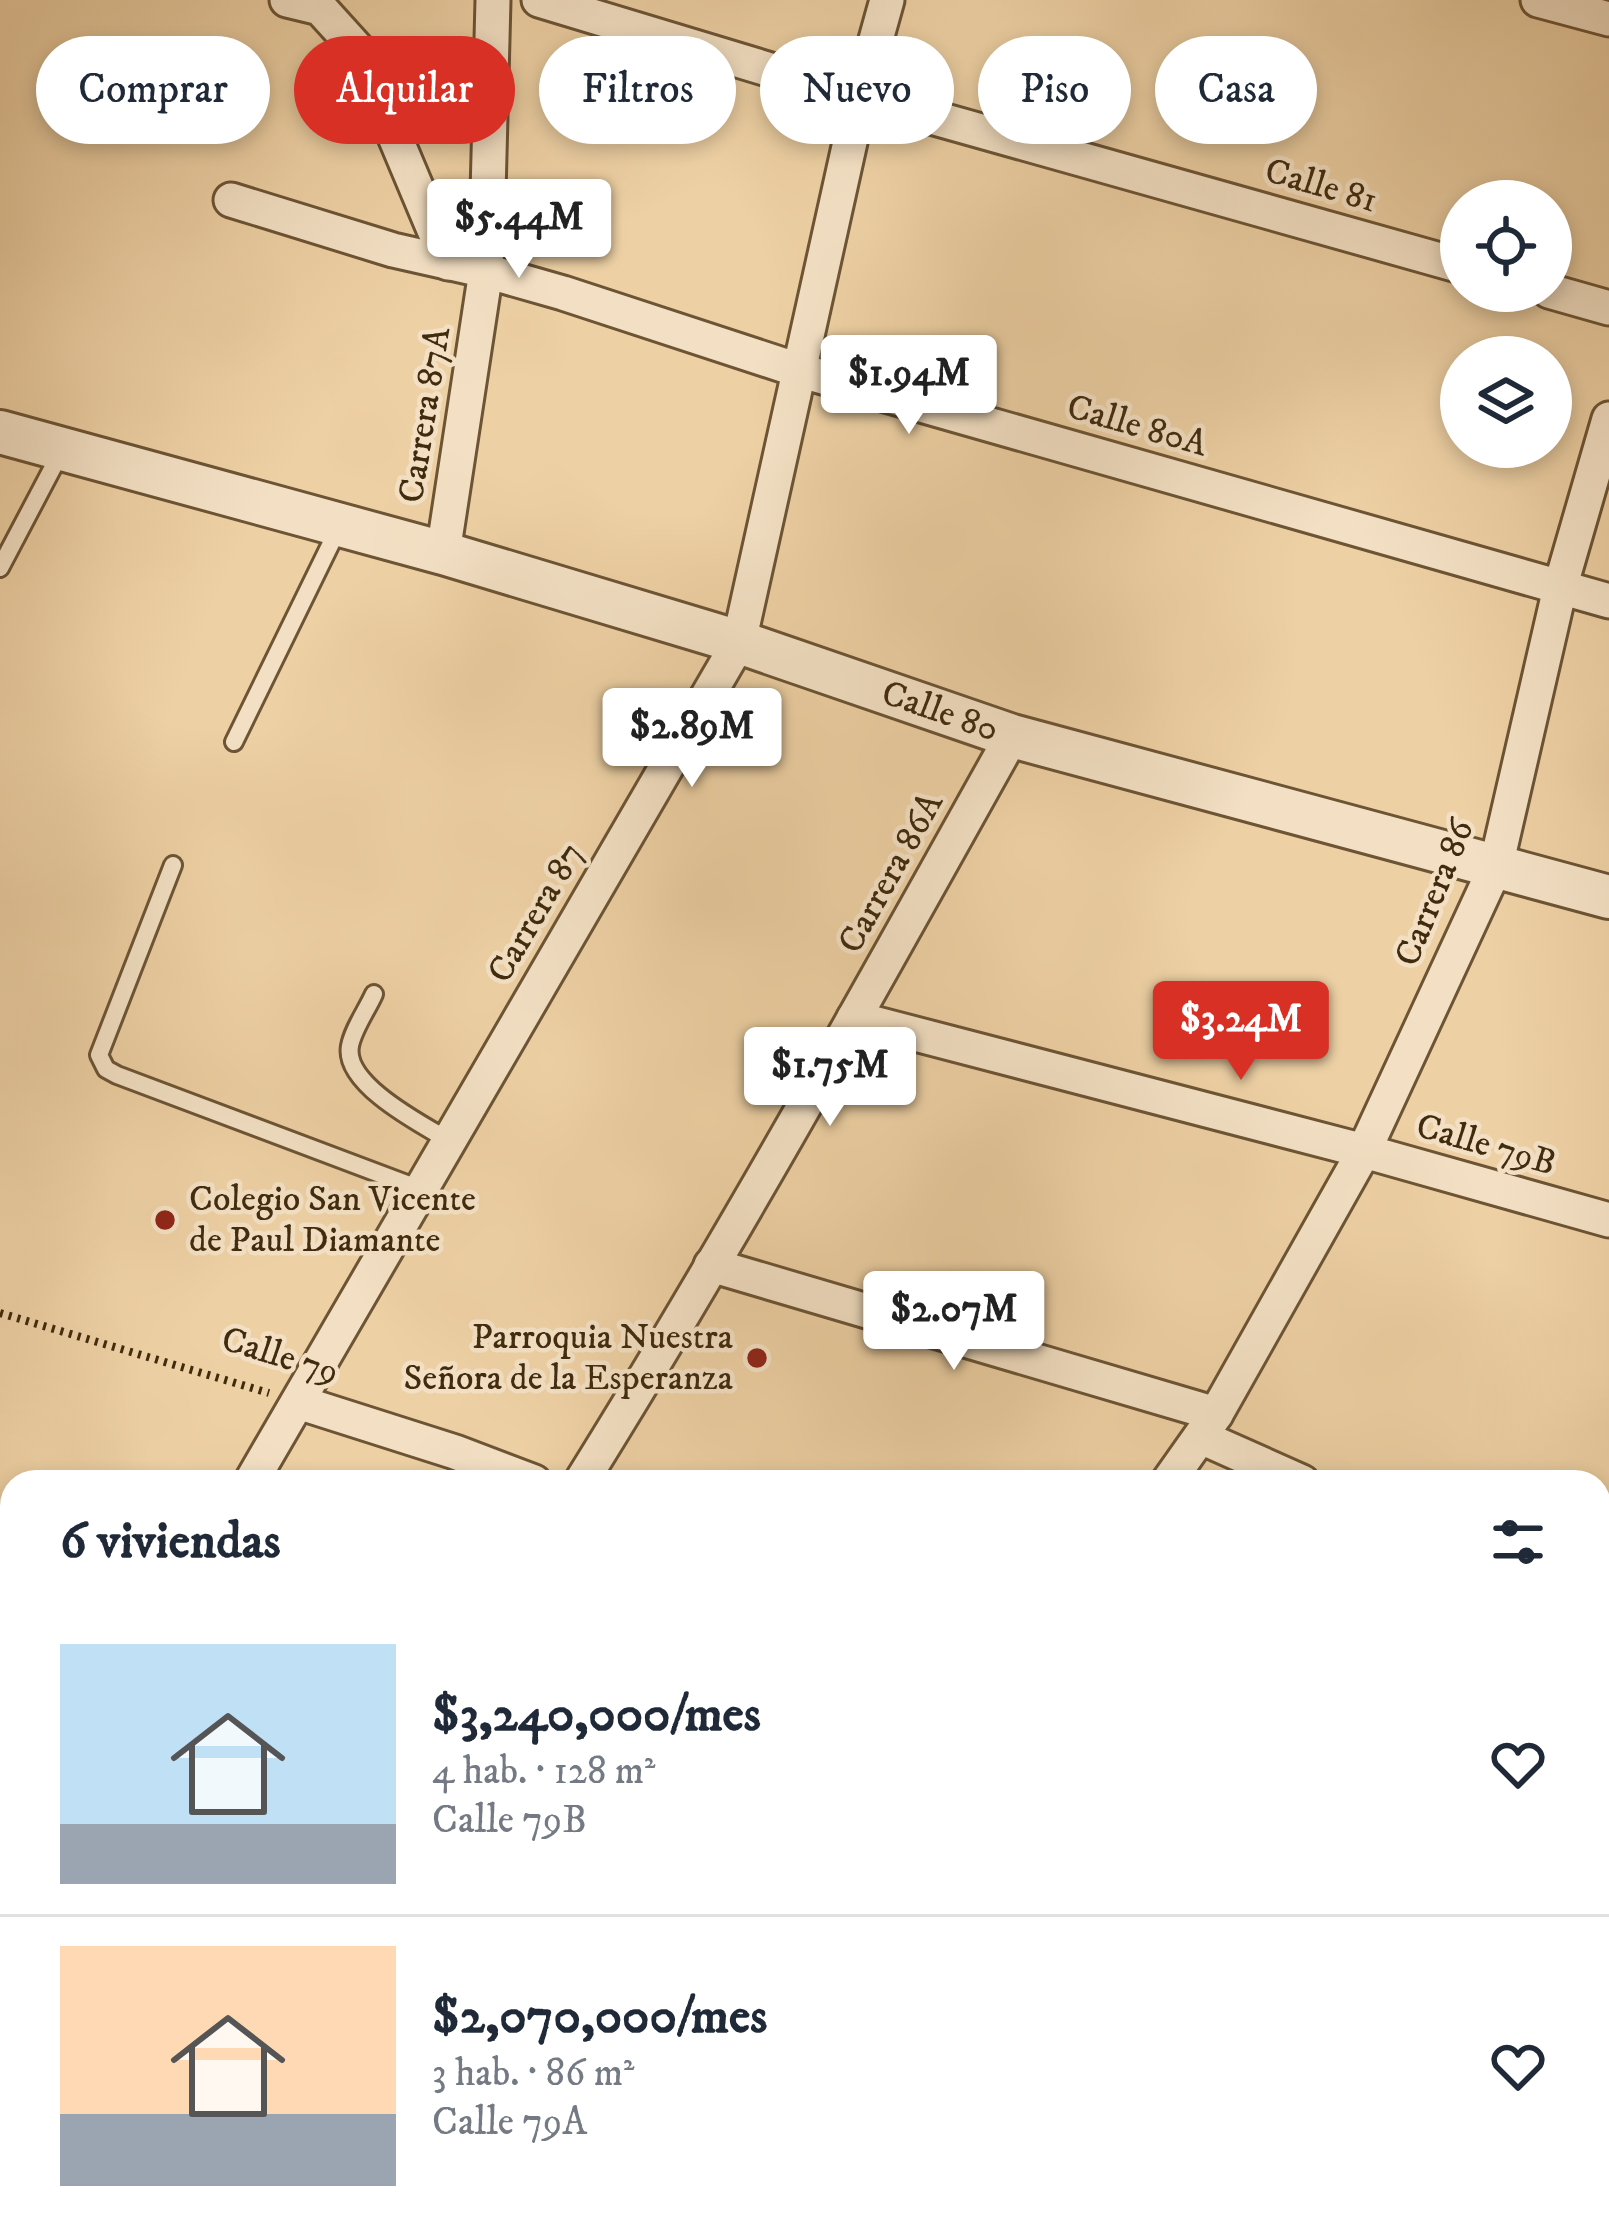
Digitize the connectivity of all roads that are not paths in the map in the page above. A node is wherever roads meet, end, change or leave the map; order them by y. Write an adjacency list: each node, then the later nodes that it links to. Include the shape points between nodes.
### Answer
1 (287, 0): 13 (street, via 320,8 359,51)
2 (493, 0): 14 (street, Carrera 87A)
3 (539, 0): 8 (street, Calle 81)
4 (887, 0): 7 (street, Carrera 87)
5 (1538, 0): 6 (street)
6 (1609, 19)
7 (877, 36)
8 (760, 67)
9 (954, 123): 12 (street, Calle 81)
10 (849, 144): 17 (street, Carrera 87)
11 (231, 200): 13 (street, Calle 80A)
12 (1440, 260)
13 (448, 263): 14 (street, Calle 80A)
14 (486, 271): 17 (street, Calle 80A); 22 (street, Carrera 87A)
15 (1572, 298): 16 (street)
16 (1609, 308)
17 (798, 370): 24 (street, Calle 80A); 26 (street, Carrera 87)
18 (1609, 419): 24 (street, Carrera 86)
19 (0, 432): 20 (street, Calle 80)
20 (62, 449): 21 (street, Calle 80); 23 (lane)
21 (339, 525): 22 (street, Calle 80); 28 (lane)
22 (443, 553): 26 (street, Calle 80)
23 (0, 568)
24 (1560, 588): 25 (street, Calle 80A); 30 (street, Carrera 86)
25 (1609, 602)
26 (739, 642): 27 (street, Calle 80); 34 (street, Carrera 87)
27 (1012, 736): 30 (street, Calle 80); 33 (street, Carrera 86A)
28 (234, 742)
29 (172, 865): 36 (lane, via 99,1054 106,1069)
30 (1496, 866): 31 (street, Calle 80); 35 (street, Carrera 86)
31 (1609, 897)
32 (374, 994): 34 (lane, via 351,1060 368,1088)
33 (854, 1018): 35 (street, Calle 79B); 38 (street, Carrera 86A)
34 (448, 1141): 36 (street, Carrera 87)
35 (1364, 1151): 37 (street, Calle 79B); 40 (street, Carrera 86)
36 (420, 1189): 39 (street, Carrera 87)
37 (1609, 1220)
38 (711, 1265): 40 (street); 43 (street, Carrera 86A)
39 (298, 1402): 41 (street, Carrera 87); 42 (street, Calle 79)
40 (1208, 1426): 44 (street, Carrera 86); 45 (street)
41 (258, 1470)
42 (502, 1470)
43 (588, 1470)
44 (1177, 1470)
45 (1282, 1470)

